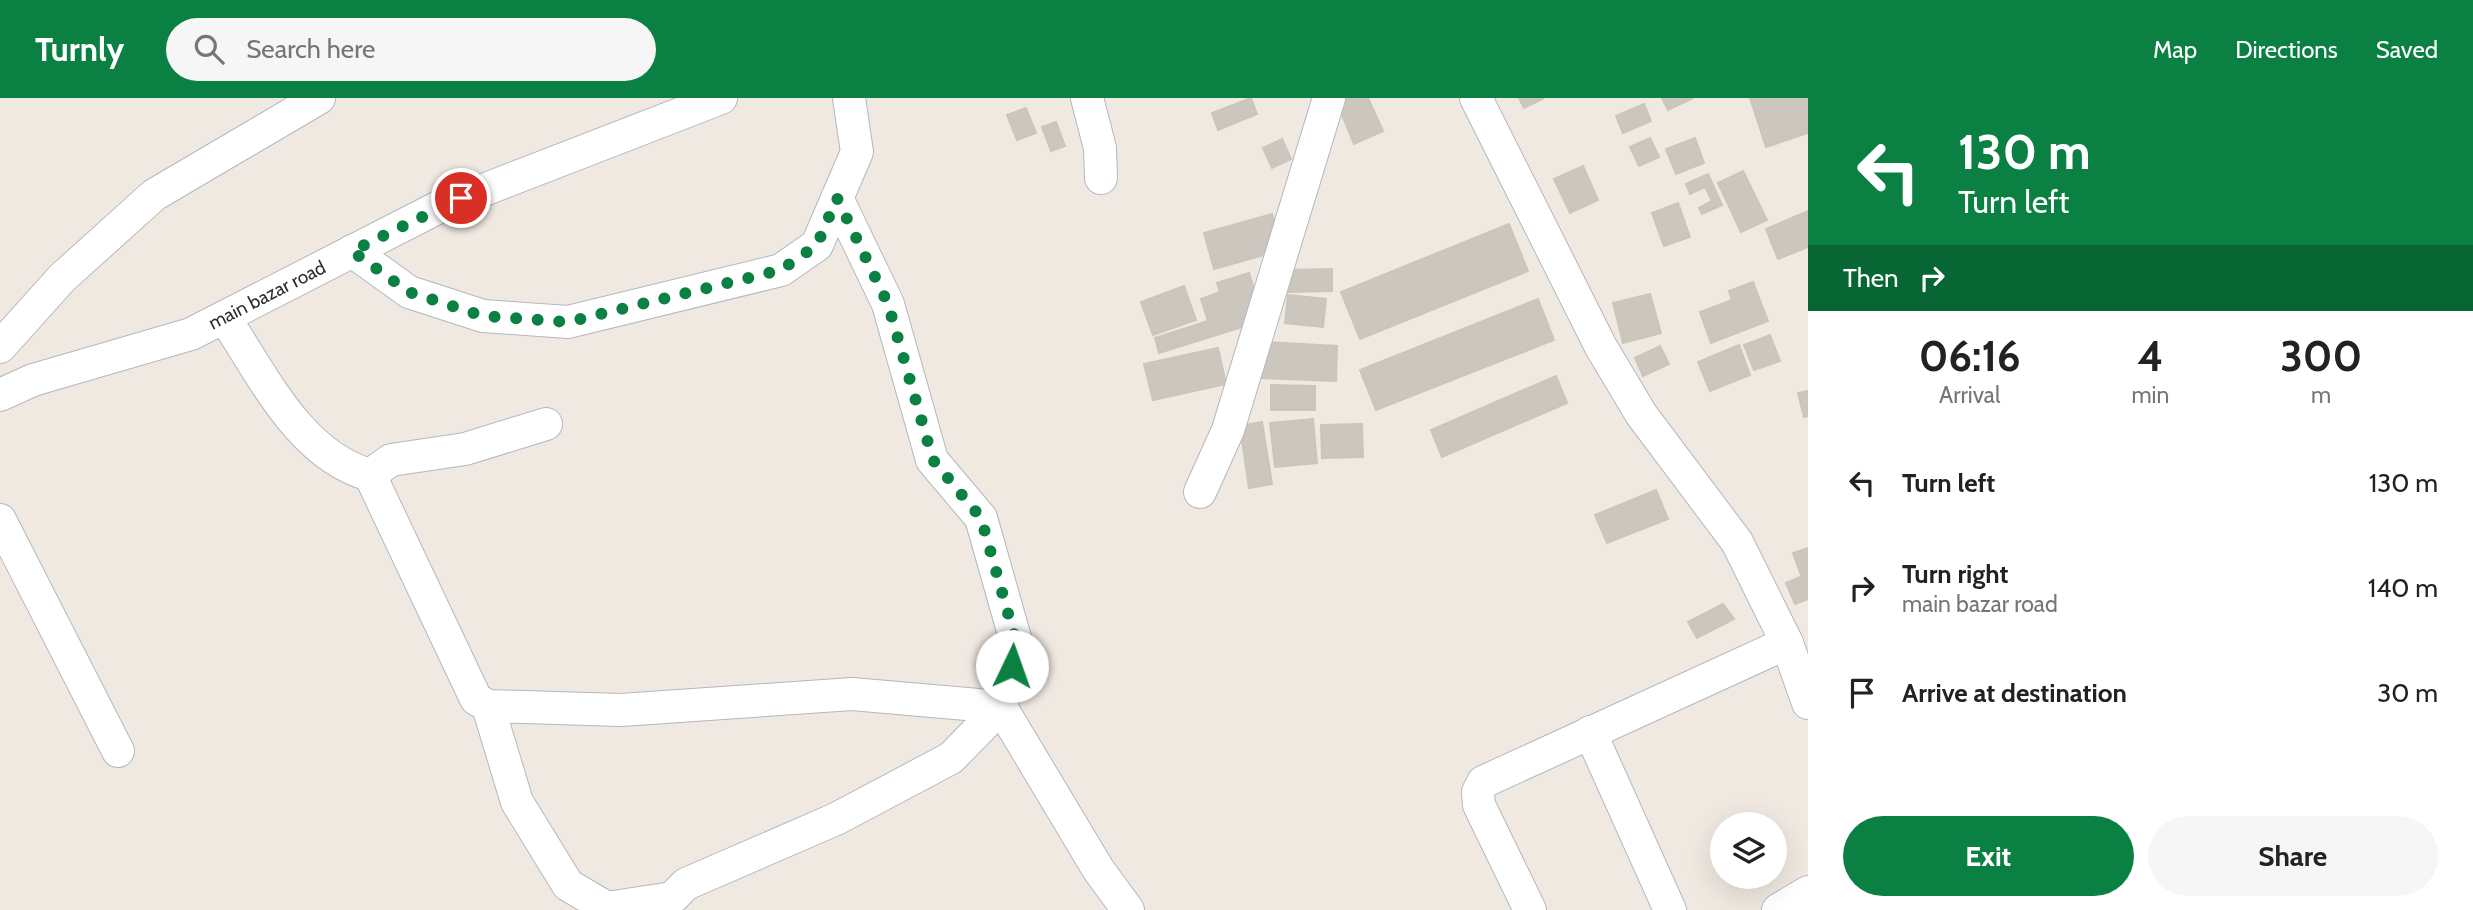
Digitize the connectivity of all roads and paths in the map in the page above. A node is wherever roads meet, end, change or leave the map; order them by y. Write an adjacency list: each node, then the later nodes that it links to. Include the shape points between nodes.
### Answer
1 (319, 98): 11 (street, via 154,195 62,278)
2 (721, 98): 9 (street, main bazar road, via 437,208)
3 (849, 98): 8 (street, via 857,152)
4 (1087, 98): 7 (street, via 1100,148)
5 (1329, 98): 15 (street, via 1228,430)
6 (1476, 98): 17 (street, via 1601,347 1641,414 1737,542)
7 (1101, 178)
8 (837, 198): 9 (street, via 817,245 781,270 568,322 483,316 421,296); 20 (street, via 888,304 933,460 981,518 1017,645)
9 (352, 251): 10 (street, main bazar road)
10 (224, 317): 12 (street, main bazar road, via 191,334 33,380); 14 (street, via 306,439 346,469)
11 (0, 346)
12 (0, 395)
13 (546, 424): 14 (street, via 465,449 391,460)
14 (370, 475): 19 (street, via 476,699)
15 (1200, 492)
16 (0, 520): 22 (street)
17 (1787, 643): 18 (street); 21 (street)
18 (1808, 703)
19 (488, 706): 20 (street, via 621,710 852,694); 20 (street, via 517,802 568,885 607,908 672,898 686,884 836,819 951,758)
20 (1001, 707): 23 (street, via 1098,869)
21 (1590, 732): 24 (street, via 1483,782 1478,792 1479,805); 25 (street)
22 (118, 751)
23 (1128, 910)
24 (1530, 910)
25 (1670, 910)

